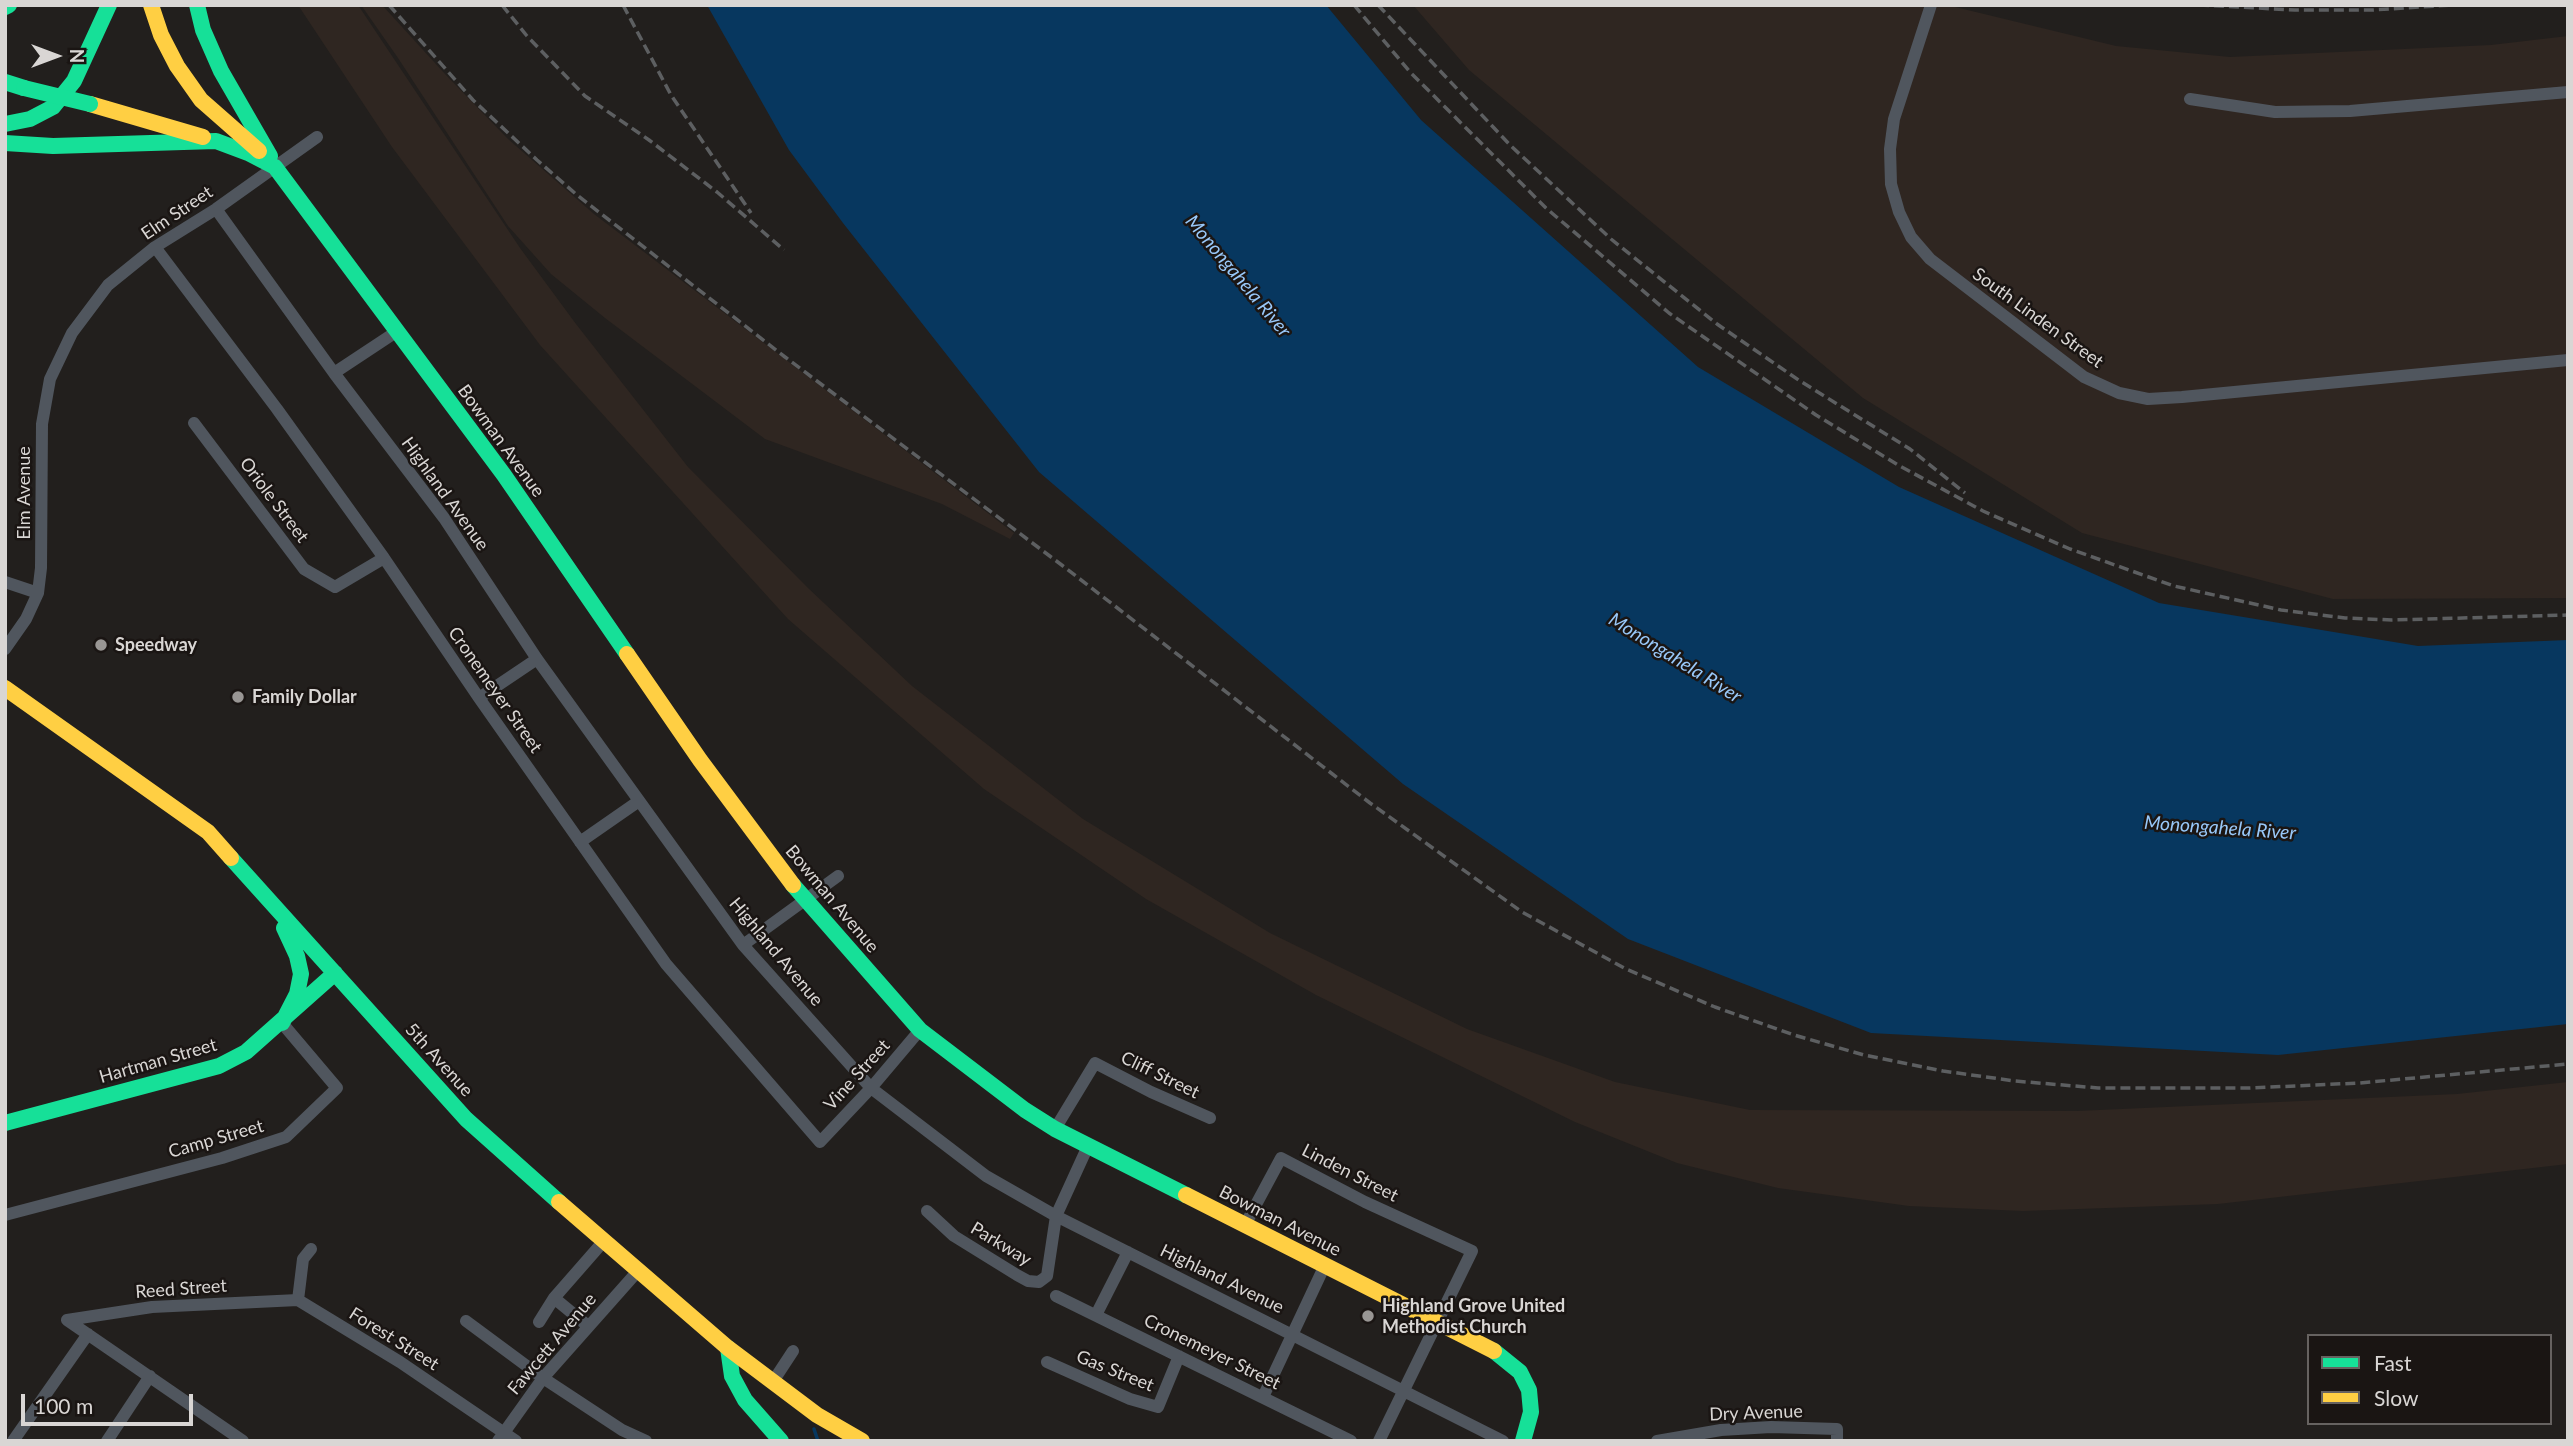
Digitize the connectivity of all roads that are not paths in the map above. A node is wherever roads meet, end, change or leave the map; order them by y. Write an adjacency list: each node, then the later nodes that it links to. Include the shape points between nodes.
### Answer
1 (109, 5): 8 (main road, via 74,81 53,107)
2 (151, 5): 12 (main road, via 177,66 201,100)
3 (197, 5): 12 (main road, via 221,71)
4 (1931, 5): 17 (street, South Linden Street, via 1894,119 1891,184 1899,212 1930,260 2084,377 2119,393 2182,397)
5 (5, 82): 10 (main road, bridge)
6 (2568, 92): 7 (street, via 2350,111 2275,112)
7 (2190, 99)
8 (5, 124)
9 (317, 137): 12 (street, Elm Street)
10 (216, 141): 11 (main road); 12 (main road)
11 (5, 143)
12 (275, 167): 13 (street, Elm Street); 15 (main road, Bowman Avenue)
13 (216, 209): 14 (street, Elm Street); 18 (street, Highland Avenue)
14 (155, 247): 16 (street, Elm Street, via 108,285); 20 (street, Cronemeyer Street)
15 (396, 332): 18 (street); 30 (main road, Bowman Avenue, via 504,475 700,760)
16 (72, 333): 22 (street, Elm Avenue, via 50,379 42,424)
17 (2568, 360)
18 (334, 373): 24 (street, Highland Avenue, via 444,518)
19 (194, 423): 20 (street, Oriole Street, via 304,569 335,587)
20 (384, 558): 26 (street, Cronemeyer Street)
21 (5, 582): 22 (street)
22 (38, 593): 23 (street, Elm Avenue)
23 (5, 649)
24 (537, 659): 26 (street); 27 (street, Highland Avenue)
25 (5, 688): 31 (main road, 5th Avenue, via 208,832)
26 (479, 698): 28 (street, Cronemeyer Street)
27 (639, 801): 28 (street); 32 (street, Highland Avenue)
28 (580, 842): 40 (street, Cronemeyer Street, via 666,964)
29 (838, 876): 30 (street)
30 (804, 900): 32 (street); 35 (main road, Bowman Avenue)
31 (275, 908): 33 (main road, 5th Avenue); 34 (main road, via 301,974 297,994)
32 (743, 946): 36 (street, Highland Avenue)
33 (335, 973): 34 (main road, Hartman Street); 46 (main road, 5th Avenue, via 463,1116)
34 (282, 1023): 38 (main road, Hartman Street, via 246,1052 219,1066); 43 (street, Camp Street, via 337,1088 286,1137)
35 (920, 1030): 36 (street, Vine Street); 39 (main road, Bowman Avenue)
36 (871, 1088): 40 (street, Vine Street); 44 (street, Highland Avenue, via 986,1176)
37 (1210, 1118): 39 (street, Cliff Street, via 1095,1063)
38 (5, 1123)
39 (1055, 1129): 41 (main road, Bowman Avenue)
40 (820, 1142)
41 (1088, 1146): 44 (street); 45 (main road, Bowman Avenue)
42 (927, 1211): 44 (street, Parkway, via 954,1236 1017,1276 1039,1282 1047,1276)
43 (5, 1215)
44 (1056, 1216): 48 (street, Highland Avenue)
45 (1245, 1225): 49 (main road, Bowman Avenue); 57 (street, Linden Street, via 1281,1158 1472,1251)
46 (603, 1242): 50 (main road, 5th Avenue); 52 (street)
47 (311, 1248): 53 (street, via 303,1259)
48 (1128, 1252): 54 (street); 59 (street, Highland Avenue)
49 (1325, 1265): 57 (main road, Bowman Avenue); 59 (street)
50 (637, 1272): 58 (street, Fawcett Avenue); 61 (main road, 5th Avenue)
51 (1056, 1296): 54 (street, Cronemeyer Street)
52 (554, 1298): 56 (street); 58 (street)
53 (298, 1300): 60 (street, Reed Street, via 152,1307 68,1320); 71 (street, Forest Street, via 400,1362)
54 (1096, 1315): 63 (street, Cronemeyer Street)
55 (466, 1321): 66 (street)
56 (539, 1322)
57 (1436, 1322): 68 (street); 83 (main road, Bowman Avenue, via 1498,1353 1520,1372 1531,1400)
58 (588, 1326): 66 (street, Fawcett Avenue)
59 (1292, 1333): 68 (street, Highland Avenue); 69 (street)
60 (88, 1334): 65 (street); 73 (street)
61 (728, 1348): 67 (main road, 5th Avenue); 78 (main road, via 732,1376 745,1400)
62 (793, 1351): 67 (street)
63 (1179, 1356): 64 (street, Gas Street, via 1158,1406 1130,1399); 69 (street, Cronemeyer Street)
64 (1047, 1362)
65 (150, 1376): 74 (street); 75 (street)
66 (543, 1378): 71 (street, Fawcett Avenue); 77 (street)
67 (772, 1383): 79 (main road, 5th Avenue)
68 (1402, 1390): 81 (street); 82 (street, Highland Avenue)
69 (1263, 1397): 80 (street, Cronemeyer Street)
70 (1837, 1435): 72 (street, Dry Avenue, via 1771,1427)
71 (501, 1436): 76 (street, Forest Street)
72 (1676, 1439): 84 (street)
73 (13, 1441)
74 (107, 1441)
75 (243, 1441)
76 (516, 1441)
77 (646, 1441)
78 (781, 1441)
79 (862, 1441)
80 (1351, 1441)
81 (1379, 1441)
82 (1503, 1441)
83 (1524, 1441)
84 (1657, 1441)

